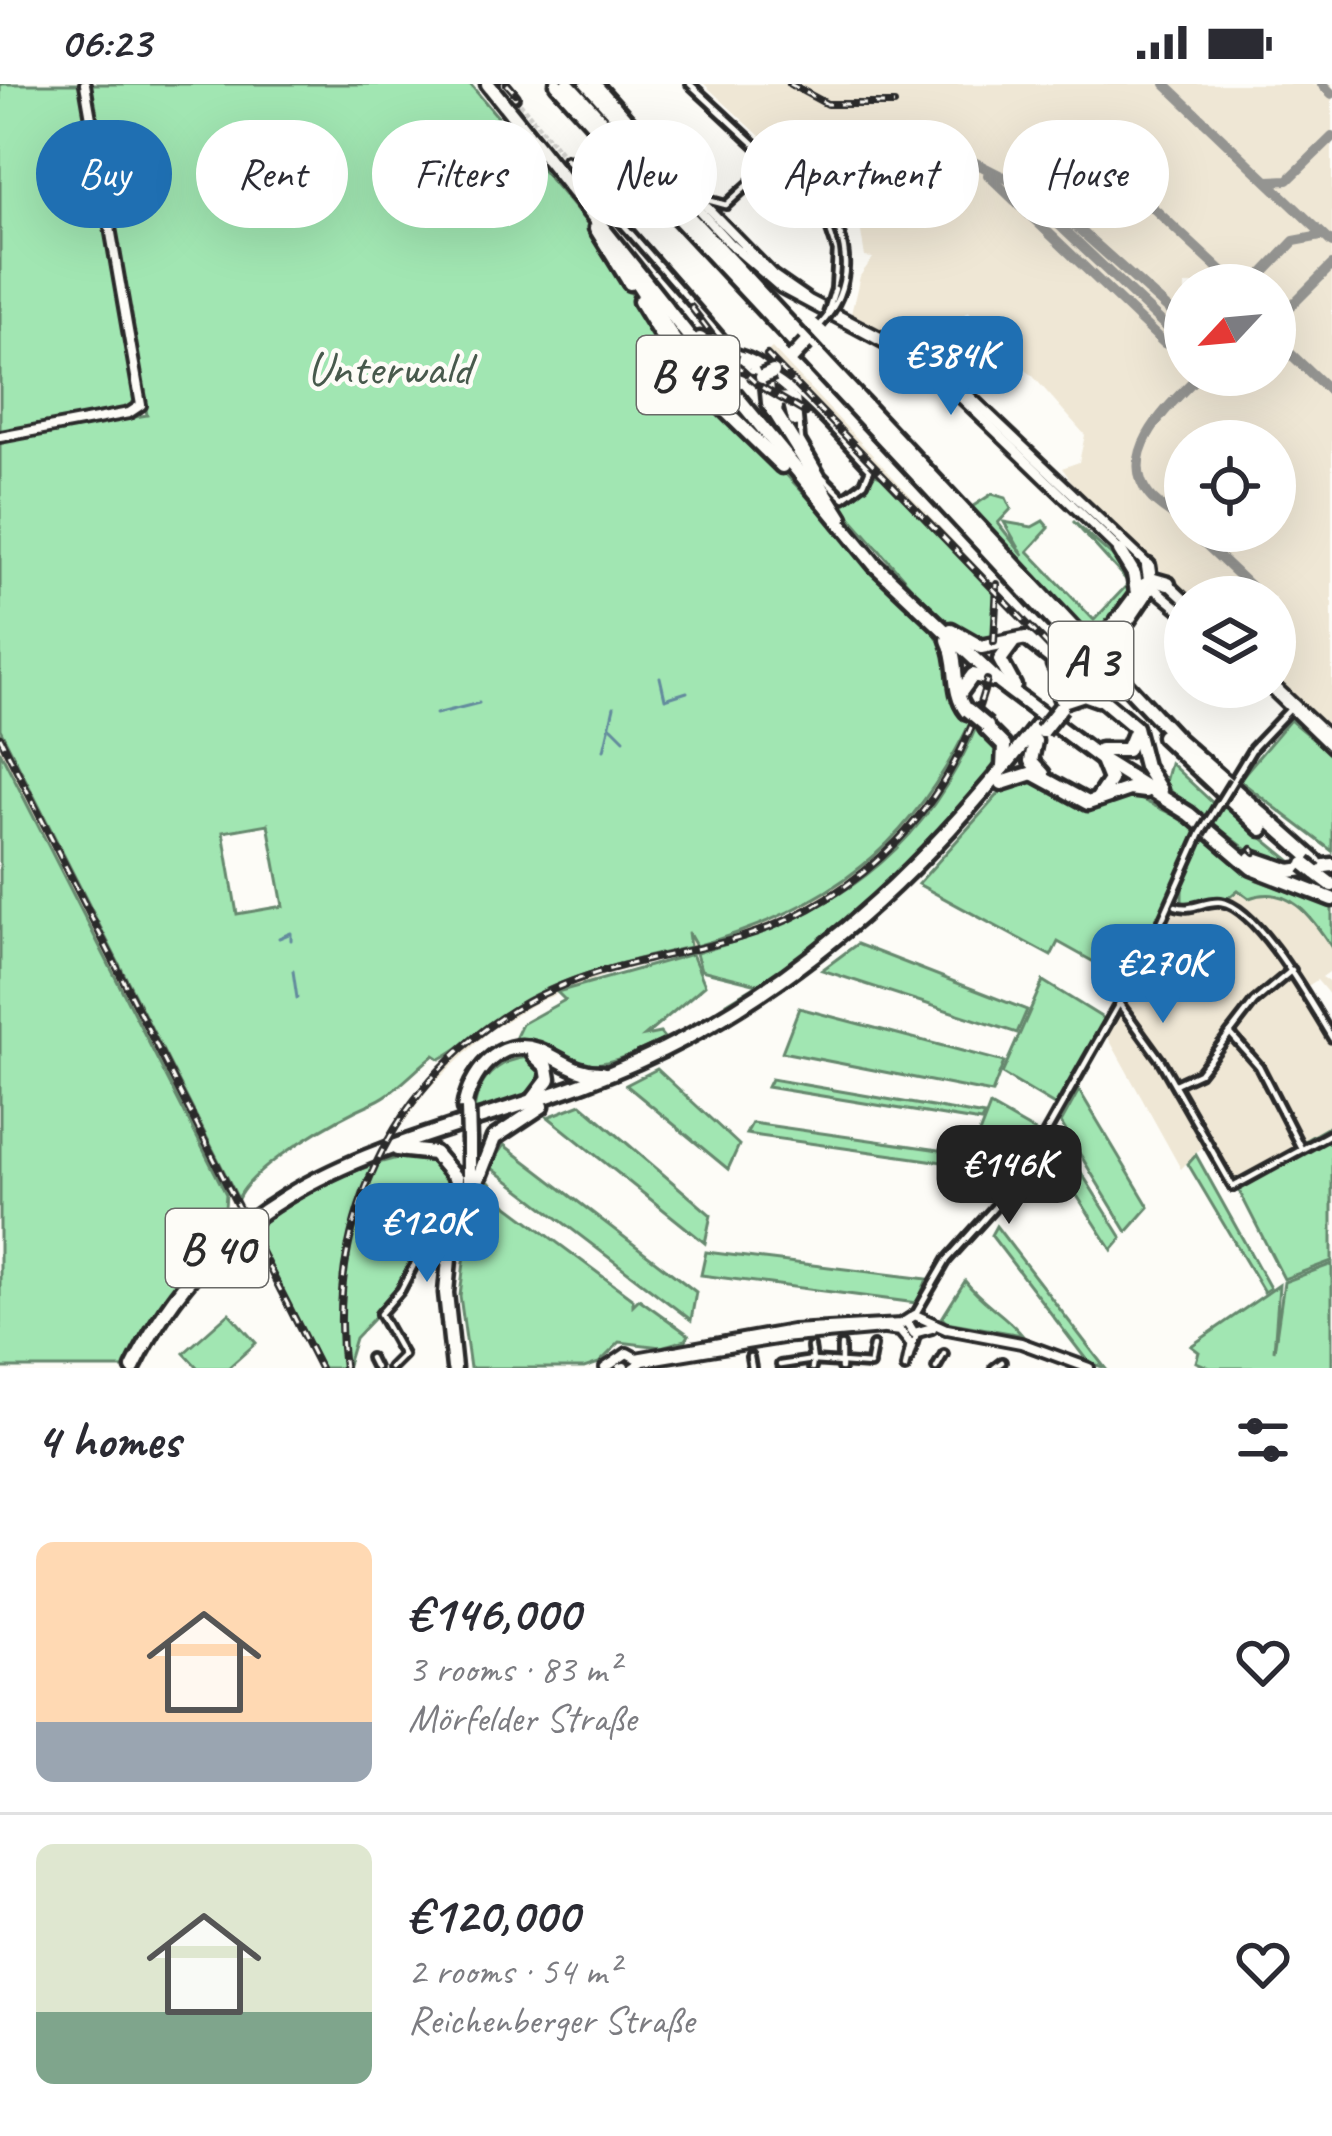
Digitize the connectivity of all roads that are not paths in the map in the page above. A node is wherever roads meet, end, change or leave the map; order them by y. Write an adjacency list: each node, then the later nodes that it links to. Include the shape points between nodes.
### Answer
1 (86, 84): 33 (street, via 141,405)
2 (478, 84): 15 (highway, B 43)
3 (496, 84): 8 (street); 23 (highway, B 43); 28 (highway, B 43)
4 (556, 84): 9 (highway)
5 (568, 84): 10 (highway)
6 (592, 84): 11 (street); 14 (street, via 710,203 728,204)
7 (690, 84): 12 (street); 22 (street, bridge, via 761,150 775,153 833,217 846,270)
8 (514, 97)
9 (602, 120)
10 (605, 120)
11 (613, 120)
12 (741, 136)
13 (566, 159): 25 (street)
14 (741, 191)
15 (572, 199)
16 (717, 226): 21 (street)
17 (596, 228): 20 (highway, B 43); 34 (highway, B 43, via 680,366)
18 (705, 228): 55 (highway, A 3, via 1181,755)
19 (829, 228): 22 (street, bridge, via 835,290)
20 (661, 320): 26 (highway, B 43); 29 (highway, via 679,358)
21 (842, 322): 36 (street, via 929,367); 37 (street, via 940,368)
22 (821, 324): 24 (street, bridge)
23 (700, 339): 27 (highway, via 717,353); 28 (highway, B 43)
24 (806, 343): 27 (highway, bridge)
25 (731, 352): 26 (highway, bridge, via 722,368)
26 (703, 367): 28 (highway, B 43, bridge)
27 (776, 371): 28 (highway, B 43); 29 (street, via 744,365); 31 (highway, B 43, via 766,396); 32 (street, via 868,466 868,478 840,496 808,454)
28 (728, 377): 30 (highway, B 43); 35 (highway, B 43)
29 (709, 387): 30 (highway); 32 (street, via 755,368 795,398)
30 (752, 417): 34 (highway, B 43)
31 (778, 418): 32 (highway, via 776,402 787,397); 35 (highway, B 43)
32 (795, 420)
33 (0, 437)
34 (814, 494): 40 (highway, B 43)
35 (842, 518): 40 (highway, B 43)
36 (1120, 551): 37 (highway, via 1137,580)
37 (1151, 586): 38 (street); 39 (street); 41 (highway, bridge)
38 (1164, 591)
39 (1164, 597)
40 (946, 631): 41 (highway, via 981,647 1026,638 1060,666); 42 (highway, B 43); 46 (highway, via 958,700)
41 (1085, 669): 43 (highway); 52 (highway, via 1092,692 1135,727)
42 (1007, 684): 43 (highway, via 1000,660 1021,640 1059,671); 46 (highway, via 979,674 965,680 960,697); 50 (highway, B 43)
43 (1060, 702): 48 (highway, bridge); 50 (highway, via 1091,695 1133,729 1127,751)
44 (1289, 708): 54 (street, bridge)
45 (1293, 708): 49 (street)
46 (968, 711): 47 (highway, bridge)
47 (986, 727): 48 (highway, via 1007,741); 51 (highway, via 1005,751)
48 (1036, 733): 50 (highway, via 1034,767 1082,798 1108,789); 51 (highway)
49 (1332, 744)
50 (1101, 754): 52 (highway, B 43)
51 (1001, 779): 52 (highway, via 1034,773 1092,803 1129,789); 63 (highway, via 823,951 724,1017); 65 (highway, via 913,881 800,975 686,1045)
52 (1159, 792): 53 (highway, B 43)
53 (1180, 805): 54 (highway, B 43); 55 (highway, B 43, via 1255,860 1290,871)
54 (1202, 829): 57 (highway, via 1266,876); 58 (street, via 1174,885)
55 (1321, 868): 56 (highway, A 3)
56 (1332, 885)
57 (1332, 899)
58 (1174, 904): 59 (street, via 1230,905); 60 (street)
59 (1292, 970): 61 (street); 62 (street)
60 (1119, 1003): 64 (street); 73 (street, via 1015,1188 954,1251)
61 (1230, 1033): 64 (street, via 1199,1072); 69 (street, via 1259,1066)
62 (1332, 1038)
63 (615, 1071): 66 (highway, B 40); 67 (highway, via 582,1072 535,1049 511,1049 482,1067)
64 (1175, 1084): 69 (street, via 1233,1187)
65 (546, 1104): 70 (highway); 72 (highway, via 490,1144)
66 (525, 1105): 67 (highway, via 544,1091 548,1072 537,1056 516,1052 485,1069); 89 (highway, B 40, via 357,1158 275,1201 192,1276)
67 (466, 1109): 72 (highway, bridge, via 470,1187)
68 (1332, 1133): 69 (street)
69 (1301, 1148)
70 (397, 1149): 72 (highway, via 434,1153 454,1173); 89 (highway, B 40, via 307,1187 232,1241 180,1299)
71 (428, 1240): 91 (street, via 380,1314 403,1355)
72 (455, 1246): 92 (highway)
73 (915, 1327): 79 (street); 79 (street, via 792,1330); 88 (street); 88 (street); 98 (street, via 1021,1342)
74 (841, 1346): 85 (street)
75 (873, 1346): 87 (street)
76 (811, 1347): 83 (street)
77 (778, 1352): 86 (street)
78 (944, 1354): 96 (street)
79 (659, 1357): 84 (street); 93 (street, via 626,1348)
80 (749, 1357): 94 (street)
81 (370, 1358): 90 (street)
82 (1002, 1362): 97 (street)
83 (813, 1363): 85 (street); 86 (street)
84 (630, 1365): 93 (street)
85 (841, 1365): 87 (street)
86 (780, 1366): 95 (street)
87 (869, 1366)
88 (905, 1366)
89 (136, 1368)
90 (375, 1368)
91 (390, 1368)
92 (458, 1368)
93 (603, 1368)
94 (752, 1368)
95 (770, 1368)
96 (936, 1368)
97 (994, 1368)
98 (1089, 1368)

